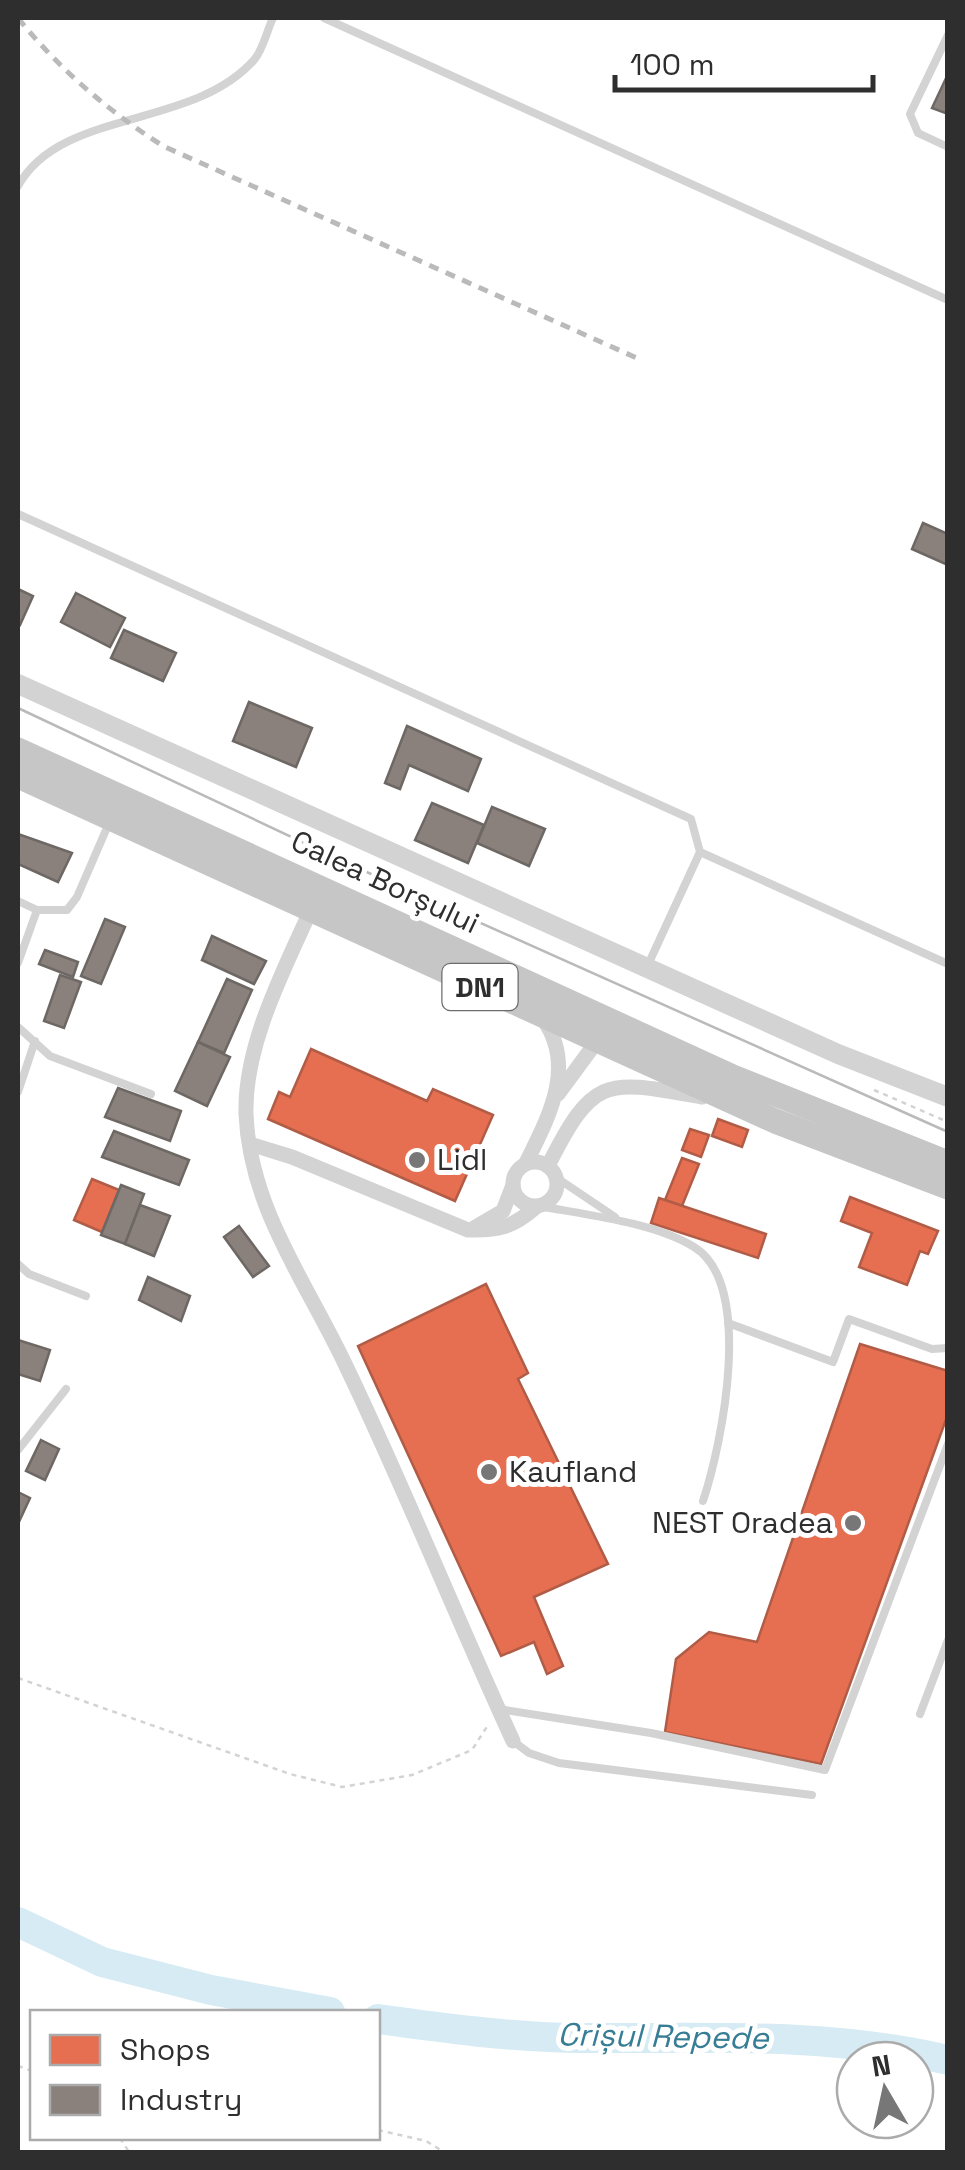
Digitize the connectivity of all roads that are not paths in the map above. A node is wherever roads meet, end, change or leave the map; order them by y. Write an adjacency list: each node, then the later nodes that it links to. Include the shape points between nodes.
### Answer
1 (272, 18): 5 (lane, via 255,59 206,96 77,136 29,166)
2 (324, 18): 6 (lane)
3 (948, 35): 4 (lane, via 910,114 918,133)
4 (948, 147)
5 (18, 186)
6 (948, 300)
7 (18, 514): 12 (lane, via 692,819)
8 (18, 684): 18 (street)
9 (18, 750): 13 (main road, Calea Borșului / DN1)
10 (18, 776): 11 (main road, Calea Borșului / DN1)
11 (111, 818): 13 (main road, Calea Borșului / DN1); 15 (lane, via 77,898 67,910)
12 (700, 852): 17 (lane); 18 (lane)
13 (316, 898): 19 (main road, Calea Borșului / DN1); 21 (main road, Calea Borșului / DN1); 28 (street, via 256,1044 247,1091)
14 (18, 902): 15 (lane)
15 (36, 910): 16 (lane)
16 (18, 962)
17 (948, 964)
18 (647, 967): 26 (street)
19 (541, 1016): 21 (main road, Calea Borșului / DN1); 25 (street, via 555,1042)
20 (18, 1027): 22 (lane)
21 (603, 1030): 25 (street); 27 (main road, Calea Borșului / DN1); 30 (main road, Calea Borșului / DN1)
22 (35, 1041): 23 (lane); 24 (lane, via 69,1065)
23 (18, 1092)
24 (150, 1094)
25 (558, 1094): 29 (street)
26 (948, 1096)
27 (735, 1102): 31 (street, via 630,1084 610,1087 582,1106); 33 (main road, Calea Borșului / DN1)
28 (250, 1144): 36 (street); 46 (street, via 266,1215 346,1364)
29 (526, 1164): 31 (street); 32 (street)
30 (948, 1164)
31 (553, 1172): 34 (street, via 554,1196); 35 (lane)
32 (512, 1185): 34 (street, via 518,1199); 36 (street, via 503,1211)
33 (948, 1187)
34 (537, 1207): 35 (lane); 36 (street, via 516,1225)
35 (624, 1222): 39 (lane, via 694,1247 720,1281)
36 (468, 1230)
37 (18, 1264): 38 (lane)
38 (86, 1296)
39 (728, 1324): 40 (lane, via 833,1362 849,1320); 44 (lane, via 723,1397)
40 (948, 1348)
41 (66, 1389): 43 (lane)
42 (948, 1444): 46 (lane, via 825,1770)
43 (18, 1450)
44 (703, 1500)
45 (948, 1640): 47 (lane)
46 (498, 1709): 48 (street)
47 (920, 1714)
48 (513, 1741): 49 (lane, via 559,1764)
49 (812, 1795)

